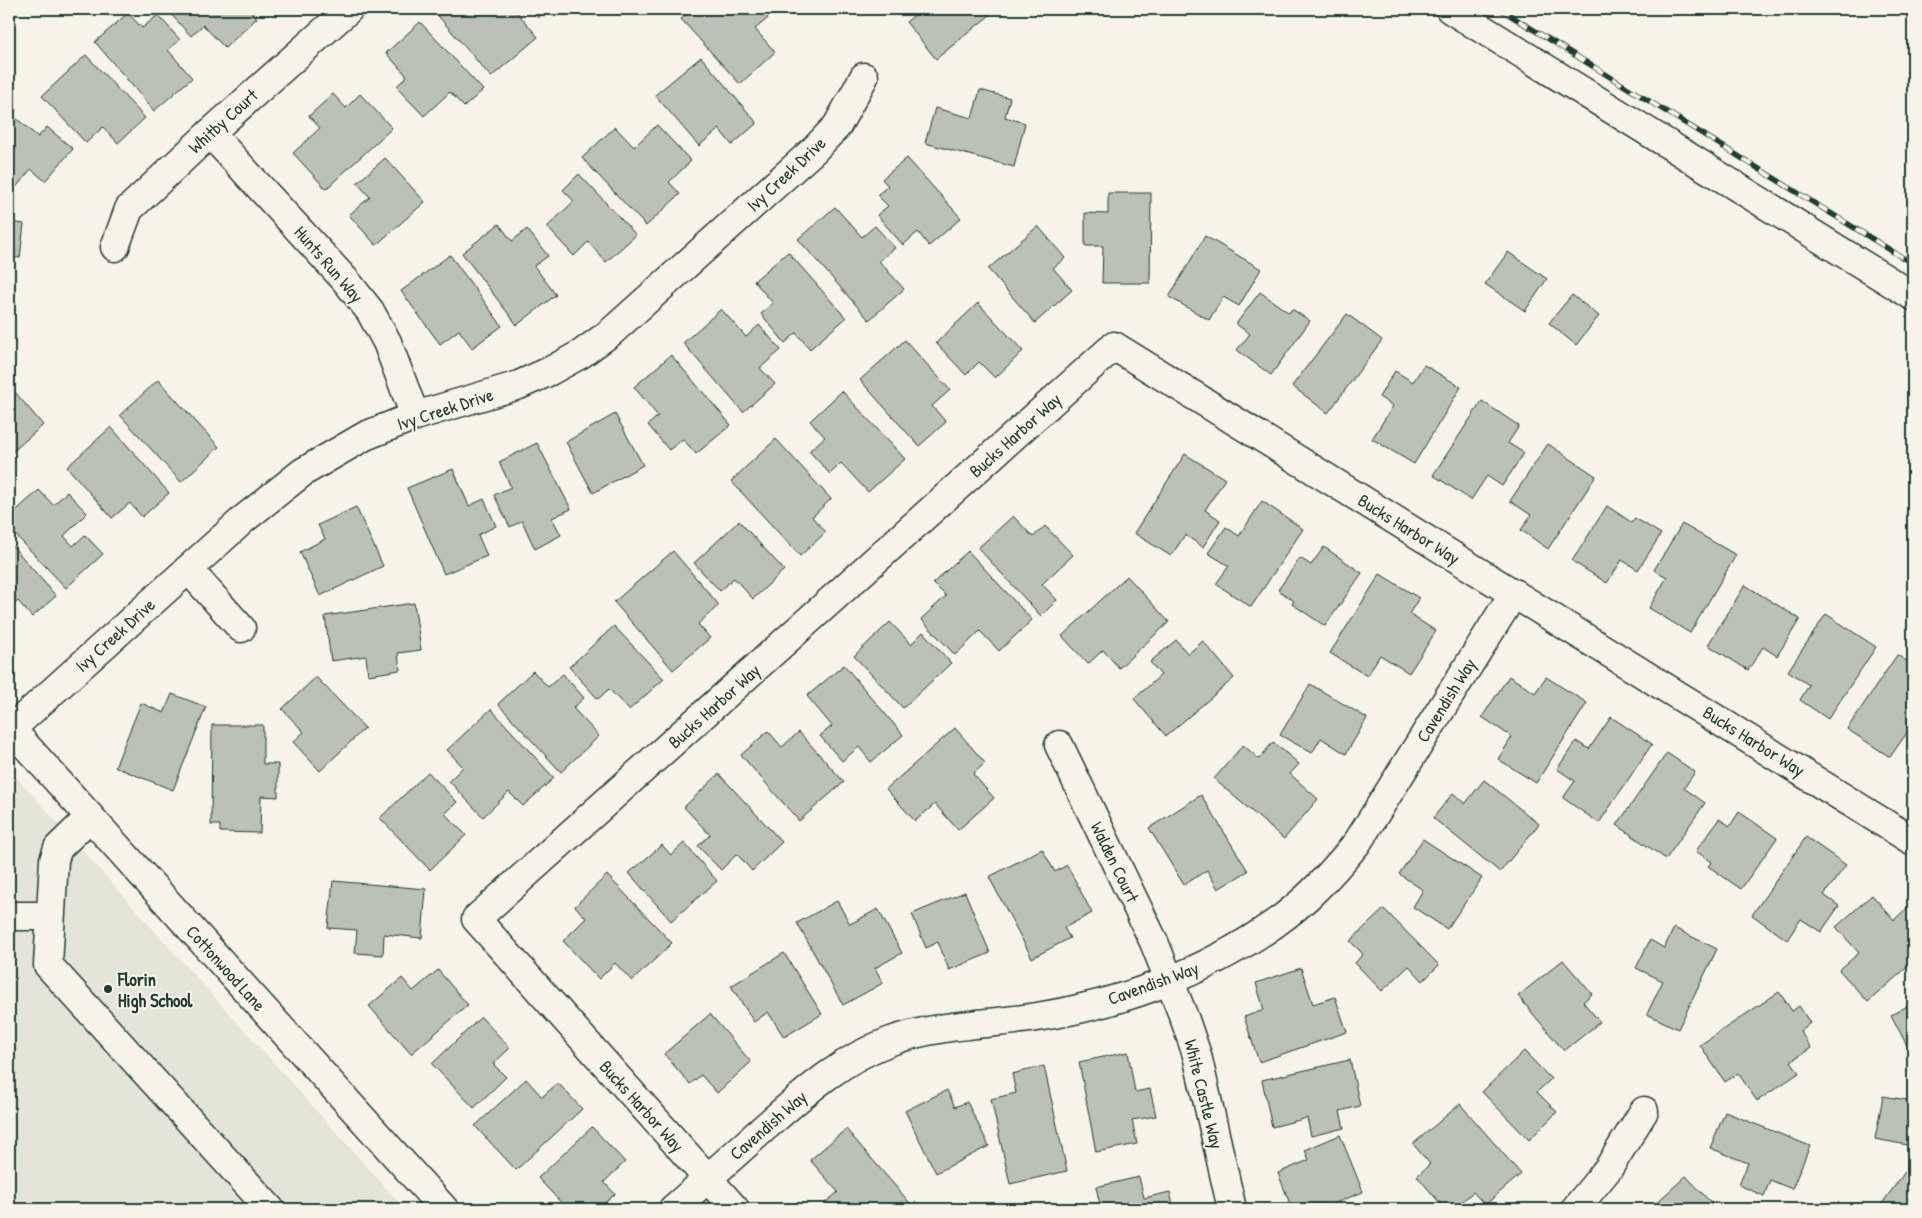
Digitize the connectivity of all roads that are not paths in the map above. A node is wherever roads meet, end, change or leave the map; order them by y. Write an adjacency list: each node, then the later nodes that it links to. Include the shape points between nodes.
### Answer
1 (349, 9): 4 (street, Whitby Court)
2 (1450, 9): 6 (street)
3 (864, 77): 7 (street, Ivy Creek Drive, via 837,126 814,150 610,334 550,371 519,385)
4 (210, 133): 5 (street, Whitby Court, via 129,209); 7 (street, Hunts Run Way, via 370,311 387,342)
5 (116, 247)
6 (1913, 296)
7 (415, 416): 8 (street, Ivy Creek Drive, via 365,436 303,472)
8 (188, 569): 10 (street); 11 (street, Ivy Creek Drive)
9 (1514, 593): 14 (street, Bucks Harbor Way); 17 (street, Cavendish Way, via 1357,843 1332,873 1274,924 1228,952); 19 (street, Bucks Harbor Way, via 1114,346 476,919)
10 (241, 628)
11 (10, 728): 13 (street, Cottonwood Lane)
12 (1059, 745): 17 (street, Walden Court)
13 (90, 817): 16 (street, via 58,848 54,860); 21 (street, Cottonwood Lane)
14 (1913, 841)
15 (9, 916): 16 (street)
16 (50, 916): 20 (street, via 48,965)
17 (1170, 980): 19 (street, Cavendish Way, via 1078,1009 1029,1018 956,1025 890,1041 829,1073); 24 (street, White Castle Way, via 1197,1055)
18 (1644, 1111): 25 (street, via 1608,1169)
19 (707, 1179): 22 (street, Cavendish Way); 23 (street)
20 (270, 1209)
21 (444, 1209)
22 (673, 1209)
23 (735, 1209)
24 (1232, 1209)
25 (1575, 1209)

